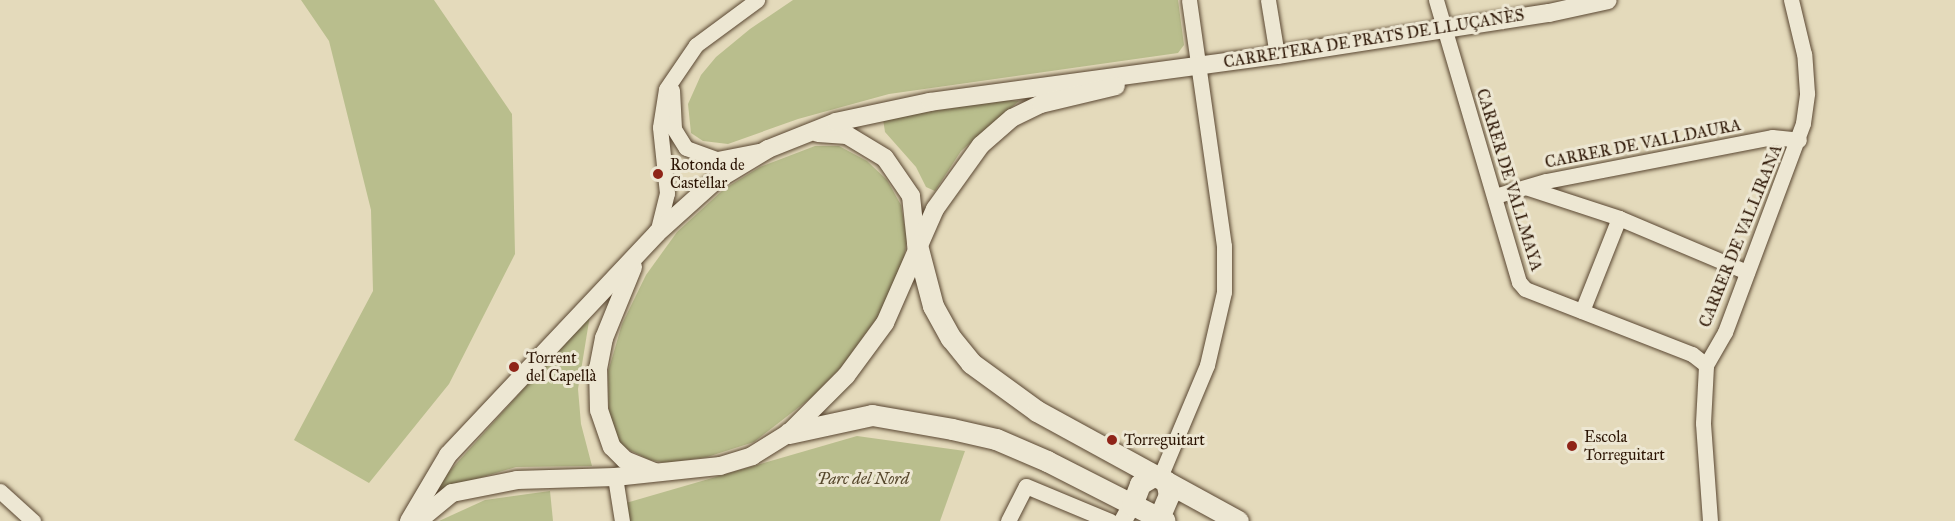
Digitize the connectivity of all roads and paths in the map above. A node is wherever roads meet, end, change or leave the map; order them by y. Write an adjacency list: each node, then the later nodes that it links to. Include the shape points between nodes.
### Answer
1 (757, 0): 11 (street, via 696,45)
2 (1189, 0): 9 (street)
3 (1268, 0): 8 (street)
4 (1436, 0): 7 (street, CARRER DE VALLMAYA)
5 (1608, 0): 7 (street, CARRETERA DE PRATS DE LLUÇANÈS)
6 (1791, 0): 13 (street, CARRER DE VALLIRANA, via 1804,54 1807,93)
7 (1445, 29): 8 (street, CARRETERA DE PRATS DE LLUÇANÈS); 16 (street, CARRER DE VALLMAYA)
8 (1277, 55): 9 (street, CARRETERA DE PRATS DE LLUÇANÈS)
9 (1200, 65): 10 (street, CARRETERA DE PRATS DE LLUÇANÈS); 27 (street, via 1224,246 1224,292 1206,365)
10 (1175, 69): 12 (street, CARRETERA DE PRATS DE LLUÇANÈS, via 930,102 836,122); 19 (street, CARRETERA DE PRATS DE LLUÇANÈS, via 1048,101 1012,118 972,154)
11 (672, 82): 14 (street, via 674,129 686,148 717,159); 18 (street, via 660,112 667,193)
12 (807, 134): 14 (street, CARRETERA DE PRATS DE LLUÇANÈS); 19 (street, CARRETERA DE PRATS DE LLUÇANÈS, via 847,135 885,158 911,196)
13 (1799, 140): 15 (street, CARRER DE VALLDAURA, via 1772,137); 21 (street, CARRER DE VALLIRANA)
14 (768, 149): 18 (street, CARRETERA DE PRATS DE LLUÇANÈS, via 715,181)
15 (1525, 187): 16 (street, CARRER DE VALLDAURA); 17 (street)
16 (1495, 195): 22 (street, CARRER DE VALLMAYA, via 1519,282 1525,289)
17 (1619, 218): 21 (street); 22 (street)
18 (657, 233): 20 (street, CARRETERA DE PRATS DE LLUÇANÈS)
19 (916, 245): 24 (street, CARRETERA DE PRATS DE LLUÇANÈS, via 903,289 885,323 846,376); 27 (main road, via 933,306 971,363 1037,411)
20 (637, 257): 25 (street, CARRETERA DE PRATS DE LLUÇANÈS, via 604,338 598,368 599,410 612,447 626,460); 33 (street, CARRETERA DE PRATS DE LLUÇANÈS, via 448,455)
21 (1747, 272): 23 (street, CARRER DE VALLIRANA, via 1725,332)
22 (1582, 311): 23 (street, CARRER DE VALLMAYA, via 1692,354)
23 (1706, 365): 38 (street, CARRER DE VALLIRANA, via 1703,423)
24 (789, 433): 25 (street, CARRETERA DE PRATS DE LLUÇANÈS, via 752,456 720,466); 29 (main road, via 872,415 996,439 1074,475)
25 (659, 474): 26 (street, CARRETERA DE PRATS DE LLUÇANÈS)
26 (615, 477): 34 (street, CARRETERA DE PRATS DE LLUÇANÈS, via 517,480 452,493); 35 (street)
27 (1160, 477): 29 (main road, via 1140,484); 31 (main road, via 1169,495); 37 (main road)
28 (0, 491): 32 (street)
29 (1128, 513): 31 (main road)
30 (1103, 520): 36 (street, via 1026,486)
31 (1160, 520)
32 (33, 521)
33 (409, 521)
34 (418, 521)
35 (622, 521)
36 (1008, 521)
37 (1239, 521)
38 (1710, 521)

